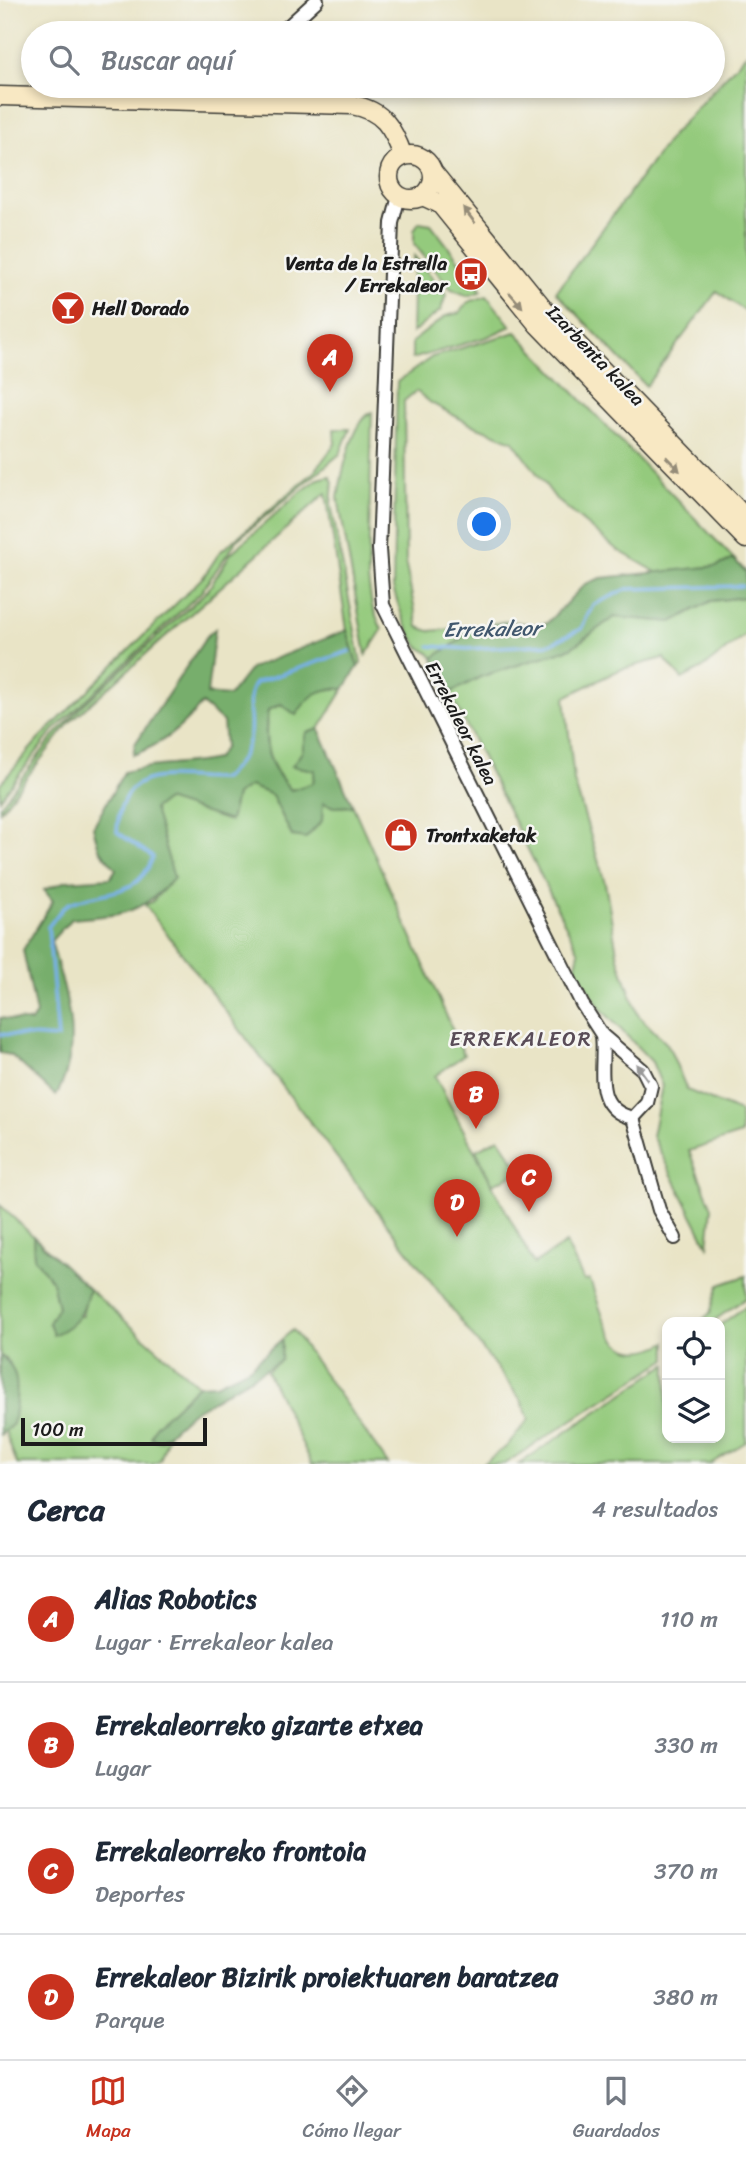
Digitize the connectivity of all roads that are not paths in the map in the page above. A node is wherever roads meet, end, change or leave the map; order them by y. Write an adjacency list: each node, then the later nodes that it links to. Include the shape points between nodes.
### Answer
1 (317, 0): 2 (street)
2 (294, 21)
3 (0, 96): 4 (main road)
4 (21, 97)
5 (76, 98): 8 (main road)
6 (194, 98): 8 (street)
7 (314, 98): 9 (street)
8 (189, 101): 9 (main road)
9 (317, 104): 10 (main road, via 375,111 395,132)
10 (403, 156): 11 (main road, via 425,159); 12 (main road, via 390,170 392,189)
11 (433, 172): 13 (main road, via 432,184); 14 (main road, Izarbenta kalea, one-way to 11, via 562,328)
12 (399, 196): 13 (main road); 16 (street, Errekaleor kalea, via 391,236 379,549 383,605 567,977)
13 (423, 196): 15 (main road, Izarbenta kalea, one-way to 15, via 446,210 538,325)
14 (746, 518)
15 (746, 539)
16 (602, 1035): 17 (street, via 603,1094 620,1115); 17 (street, Errekaleor kalea, one-way to 16, via 647,1103 651,1086 643,1070)
17 (633, 1118): 18 (street, via 659,1210)
18 (675, 1238)

